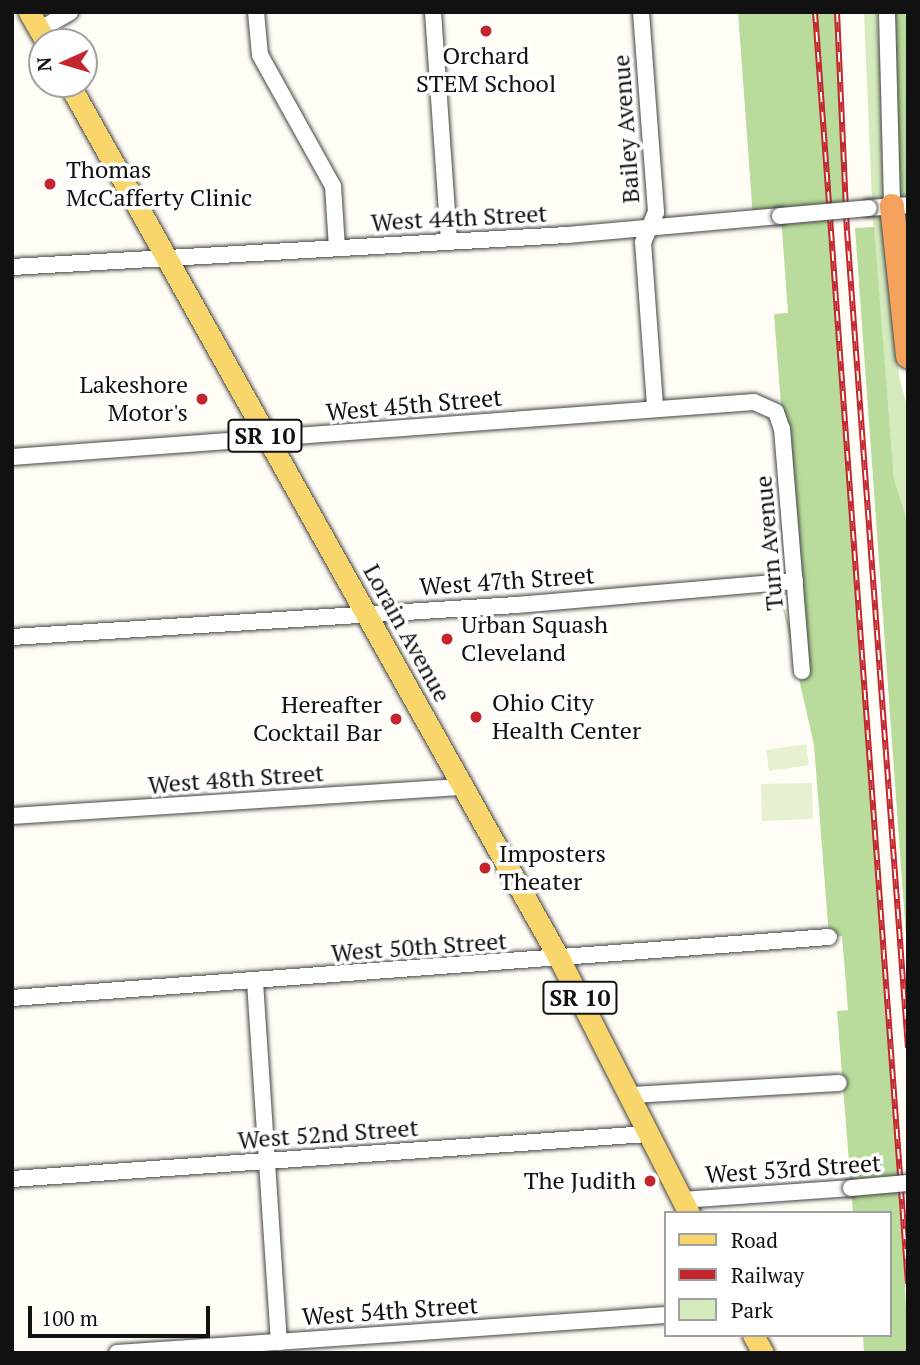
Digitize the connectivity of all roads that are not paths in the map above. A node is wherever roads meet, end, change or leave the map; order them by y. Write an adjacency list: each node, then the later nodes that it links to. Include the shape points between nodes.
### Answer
1 (70, 12): 6 (street)
2 (256, 12): 11 (street, via 260,55 332,186)
3 (432, 12): 10 (street)
4 (641, 12): 9 (street, Bailey Avenue, via 656,212)
5 (887, 12): 8 (street)
6 (38, 28)
7 (77, 98): 12 (main road, Lorain Avenue / SR 10)
8 (889, 206): 9 (street, West 44th Street, bridge); 14 (highway)
9 (650, 225): 10 (street, West 44th Street); 15 (street, Bailey Avenue, via 643,242)
10 (449, 242): 11 (street, West 44th Street)
11 (337, 248): 12 (street, West 44th Street)
12 (163, 258): 13 (street, West 44th Street); 17 (main road, Lorain Avenue / SR 10)
13 (12, 267)
14 (908, 356)
15 (655, 407): 16 (street, West 45th Street, via 754,402); 17 (street, West 45th Street)
16 (776, 412): 19 (street, Turn Avenue, via 782,429)
17 (267, 438): 18 (street, West 45th Street); 20 (main road, Lorain Avenue / SR 10)
18 (12, 457)
19 (795, 581): 20 (street, West 47th Street); 22 (street, Turn Avenue)
20 (367, 613): 21 (street, West 47th Street); 23 (main road, Lorain Avenue / SR 10)
21 (12, 637)
22 (802, 671)
23 (463, 787): 24 (street, West 48th Street); 26 (main road, Lorain Avenue / SR 10)
24 (12, 816)
25 (829, 937): 26 (street, West 50th Street)
26 (560, 960): 27 (street, West 50th Street); 30 (main road, Lorain Avenue / SR 10)
27 (255, 982): 28 (street, West 50th Street); 32 (street)
28 (12, 998)
29 (839, 1083): 30 (street)
30 (631, 1095): 31 (main road, Lorain Avenue / SR 10)
31 (648, 1134): 32 (street, West 52nd Street); 35 (main road, Lorain Avenue / SR 10)
32 (266, 1161): 33 (street, West 52nd Street); 38 (street)
33 (12, 1179)
34 (908, 1184): 35 (street, West 53rd Street, bridge)
35 (686, 1206)
36 (664, 1315): 38 (street, West 54th Street)
37 (754, 1337): 40 (main road)
38 (279, 1342): 39 (street, West 54th Street)
39 (117, 1353)
40 (763, 1353)

